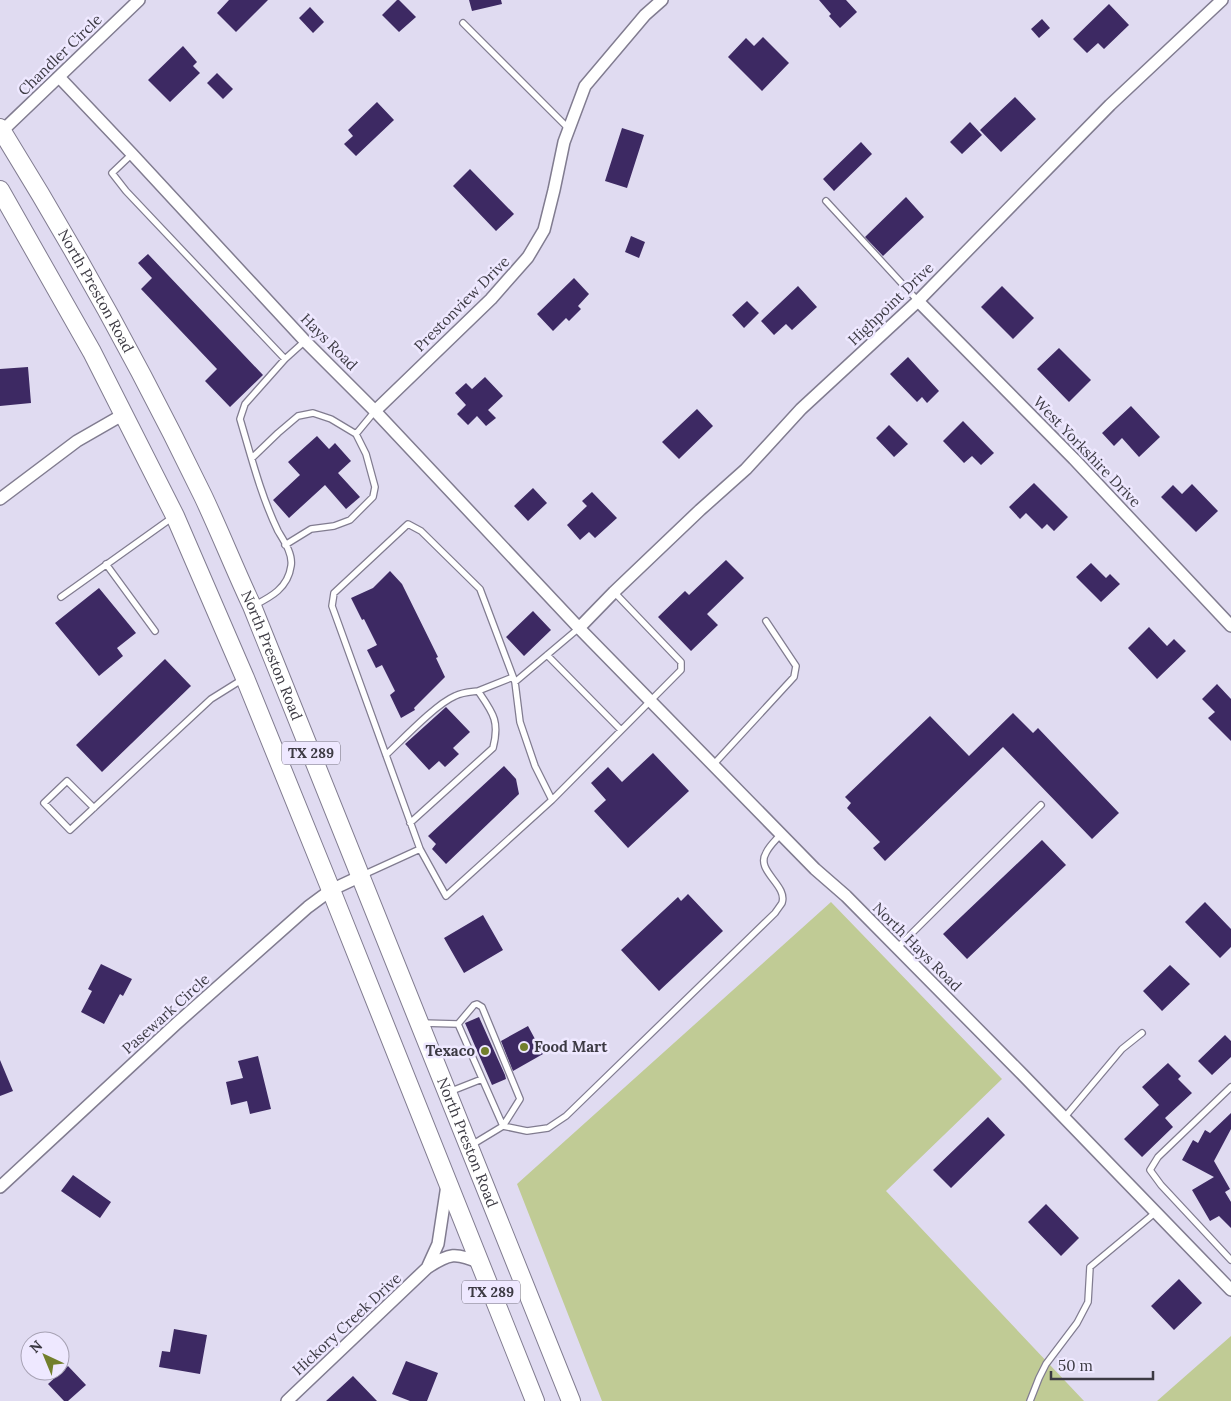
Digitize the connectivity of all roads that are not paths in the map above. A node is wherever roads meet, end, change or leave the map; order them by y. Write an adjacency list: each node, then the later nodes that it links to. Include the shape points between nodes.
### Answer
1 (139, 0): 5 (street, Chandler Circle)
2 (662, 0): 6 (street, Prestonview Drive, via 585,86)
3 (1222, 0): 11 (street, Highpoint Drive, via 1110,105)
4 (462, 23): 6 (lane)
5 (58, 77): 7 (street, Chandler Circle); 8 (street, Hays Road)
6 (569, 129): 14 (street, Prestonview Drive, via 544,230 528,257 491,298)
7 (1, 131): 24 (main road, North Preston Road / TX 289, via 55,217 129,351 203,497)
8 (132, 154): 12 (street, Hays Road); 13 (lane, via 112,173)
9 (0, 190): 15 (main road, TX 289)
10 (826, 201): 11 (lane)
11 (918, 300): 22 (street, Highpoint Drive, via 801,409 746,470); 26 (street, West Yorkshire Drive)
12 (305, 340): 13 (lane); 14 (street, Hays Road)
13 (285, 359): 17 (lane, via 245,404 240,419)
14 (375, 411): 16 (lane); 27 (street, Hays Road)
15 (124, 414): 18 (street, via 77,441); 19 (main road, TX 289)
16 (356, 434): 17 (lane, via 331,419 313,414 298,416); 20 (lane, via 366,454 375,487 373,497 350,520 311,529)
17 (252, 458): 20 (lane, via 272,520)
18 (0, 499)
19 (175, 516): 21 (lane); 30 (main road, TX 289)
20 (285, 545): 24 (lane, via 292,564 289,576 275,594)
21 (106, 564): 23 (lane); 28 (lane)
22 (614, 592): 27 (street, Highpoint Drive); 33 (lane, via 681,662 681,670)
23 (61, 597)
24 (252, 606): 43 (main road, North Preston Road / TX 289)
25 (766, 621): 36 (lane, via 796,666 794,677)
26 (1231, 626)
27 (579, 628): 29 (lane); 33 (street, North Hays Road)
28 (155, 631)
29 (547, 655): 31 (lane); 34 (lane)
30 (245, 678): 39 (lane, via 211,699); 44 (main road, TX 289)
31 (514, 679): 32 (lane); 35 (lane, via 480,589 422,531 408,524 334,593 332,606); 37 (lane, via 520,722 535,766)
32 (478, 691): 35 (lane, via 464,692 440,705); 40 (lane, via 496,721 493,748)
33 (651, 701): 34 (lane); 36 (street, North Hays Road)
34 (621, 730): 37 (lane)
35 (386, 755): 40 (lane)
36 (713, 765): 41 (street, North Hays Road)
37 (552, 800): 42 (lane, via 446,896)
38 (1041, 805): 45 (lane)
39 (94, 808): 39 (lane, via 70,830 44,803 67,781)
40 (410, 823): 42 (lane)
41 (781, 834): 45 (street, North Hays Road); 53 (lane, via 763,861 781,891 782,902 775,913 566,1116 548,1128 527,1130)
42 (420, 849): 43 (lane)
43 (361, 876): 44 (street, Pasewark Circle); 46 (main road, North Preston Road / TX 289)
44 (331, 890): 55 (main road, TX 289); 56 (street, Pasewark Circle, via 250,959)
45 (897, 948): 52 (street, North Hays Road)
46 (420, 1023): 47 (lane); 51 (main road, North Preston Road / TX 289)
47 (458, 1024): 49 (lane); 53 (lane, via 474,1006 482,1006 520,1099)
48 (1142, 1033): 52 (lane, via 1122,1049)
49 (482, 1079): 51 (lane); 53 (lane)
50 (1231, 1087): 58 (lane, via 1158,1157 1150,1170)
51 (447, 1092): 54 (main road, North Preston Road / TX 289)
52 (1064, 1118): 57 (street, North Hays Road)
53 (502, 1126): 54 (lane)
54 (468, 1147): 64 (main road, North Preston Road / TX 289)
55 (448, 1182): 59 (main road, TX 289); 60 (street, Hickory Creek Drive, via 438,1244)
56 (0, 1187)
57 (1156, 1212): 61 (street, North Hays Road); 65 (lane, via 1090,1267 1088,1302 1077,1323 1046,1364)
58 (1231, 1260)
59 (480, 1263): 60 (street, Hickory Creek Drive, via 454,1255 443,1257); 63 (main road, TX 289)
60 (427, 1268): 62 (street, Hickory Creek Drive)
61 (1231, 1290)
62 (287, 1401)
63 (535, 1401)
64 (571, 1401)
65 (1030, 1401)

